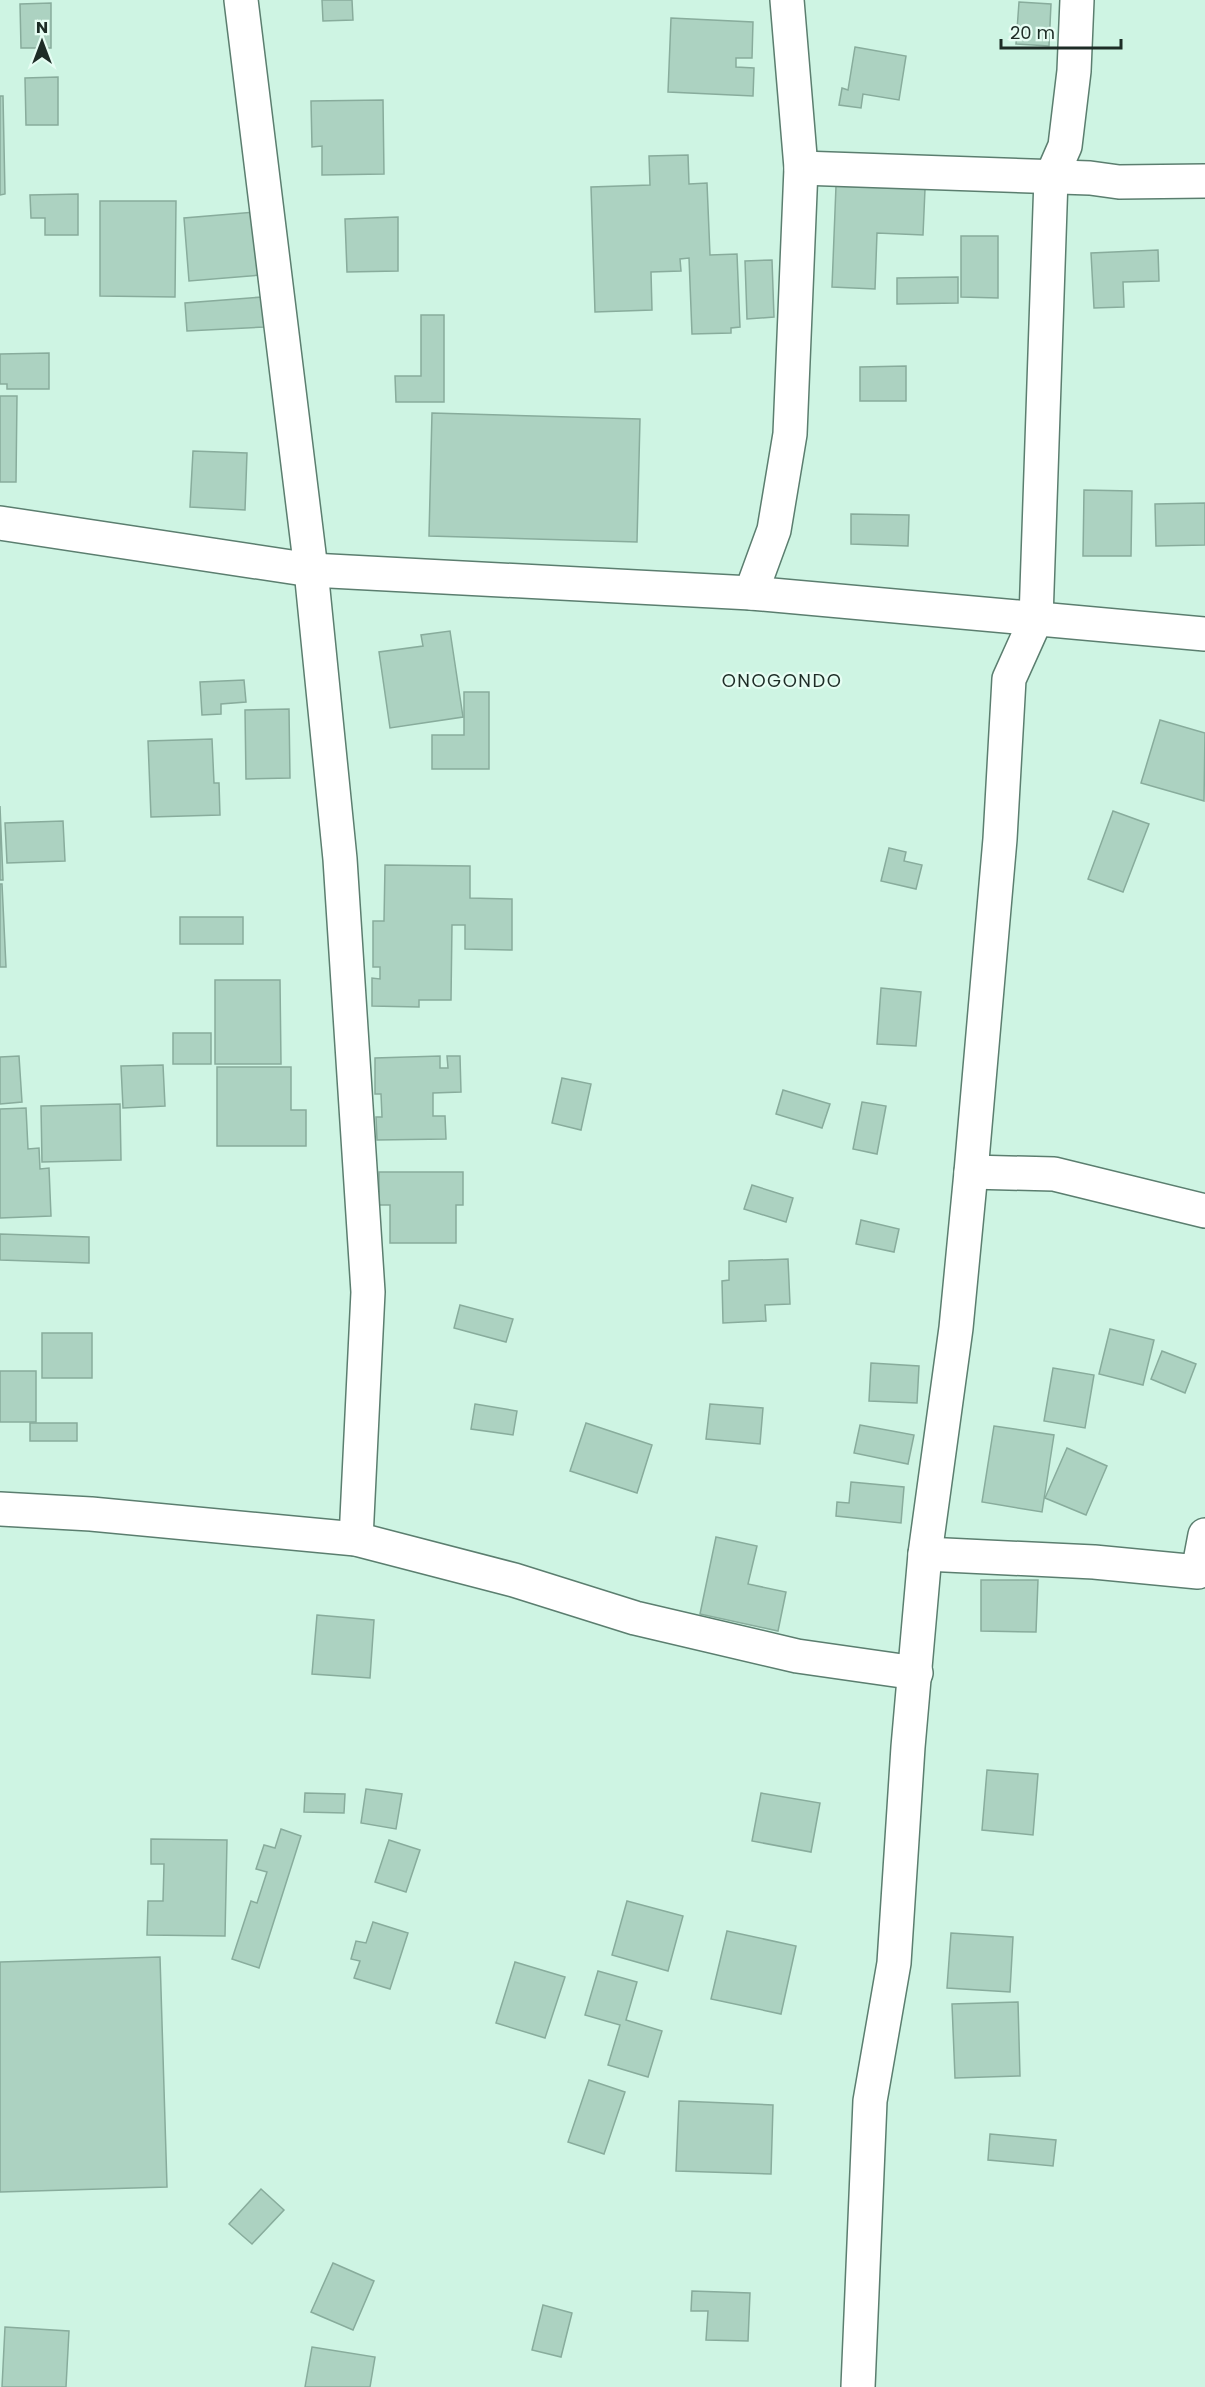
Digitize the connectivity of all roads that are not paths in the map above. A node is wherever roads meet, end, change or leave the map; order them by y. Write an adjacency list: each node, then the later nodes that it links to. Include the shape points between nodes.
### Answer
1 (241, 0): 8 (street)
2 (787, 0): 4 (street)
3 (1077, 0): 5 (street, via 1065,146)
4 (801, 168): 5 (street); 9 (street, via 790,434 774,530)
5 (1051, 178): 6 (street, via 1119,183); 10 (street)
6 (1205, 181)
7 (0, 523): 8 (street)
8 (311, 570): 9 (street); 16 (street, via 340,859 368,1292)
9 (751, 593): 10 (street)
10 (1036, 619): 11 (street); 12 (street, via 1010,679)
11 (1205, 634)
12 (971, 1172): 13 (street, via 1054,1174); 17 (street, via 956,1328)
13 (1205, 1211)
14 (0, 1509): 16 (street)
15 (1205, 1535): 17 (street, via 1198,1572 1094,1562)
16 (356, 1539): 18 (street, via 514,1580 635,1618 797,1656)
17 (925, 1554): 18 (street)
18 (916, 1673): 19 (street, via 894,1964 870,2101)
19 (858, 2387)

